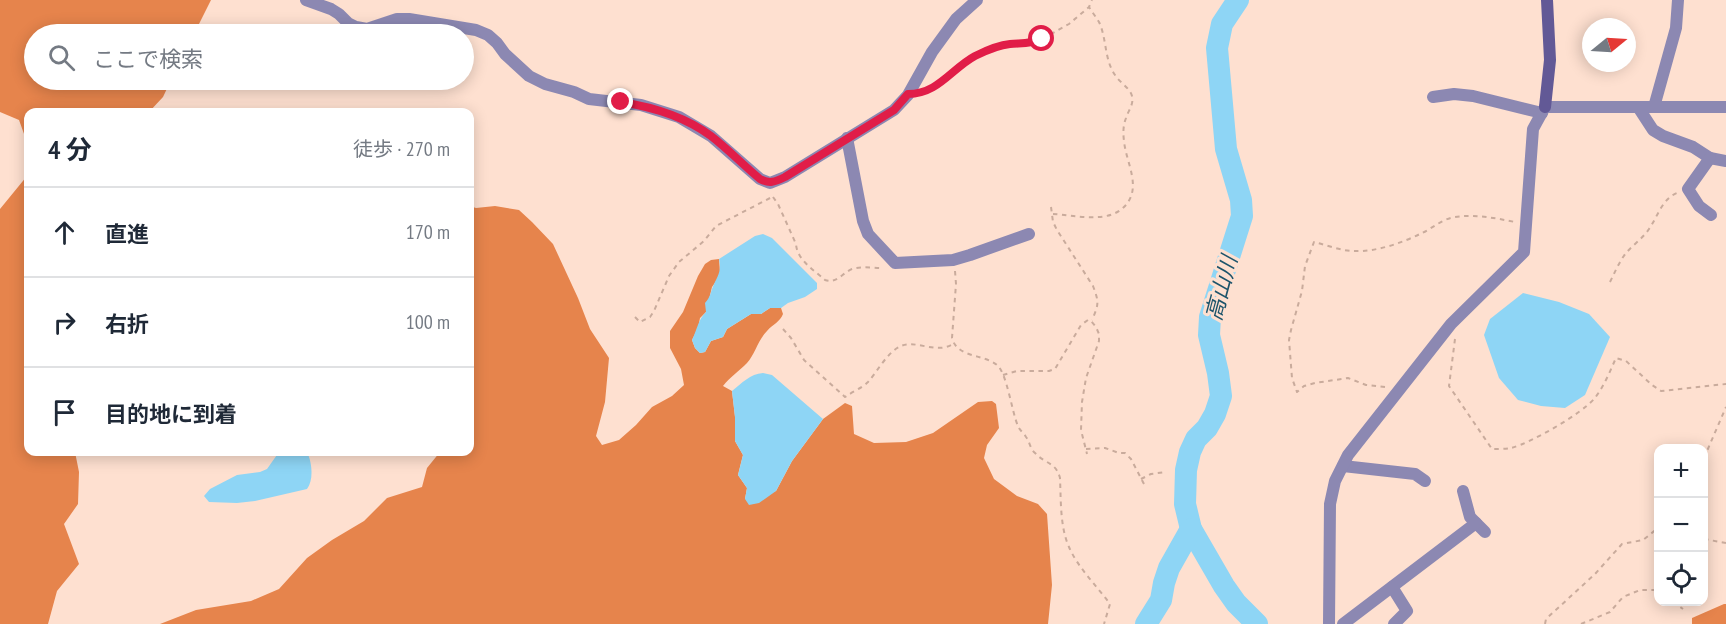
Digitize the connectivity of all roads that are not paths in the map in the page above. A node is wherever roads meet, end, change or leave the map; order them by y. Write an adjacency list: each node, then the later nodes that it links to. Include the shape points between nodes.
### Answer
1 (306, 0): 5 (street, via 331,9)
2 (977, 0): 14 (street, via 956,19 894,110)
3 (1547, 0): 13 (street, via 1550,60)
4 (1678, 0): 11 (street, via 1676,28)
5 (350, 24)
6 (382, 24): 7 (street, via 409,19)
7 (439, 24)
8 (474, 30): 14 (street, via 488,35 529,76 544,84 589,99 641,105 679,117 711,136 760,179 770,183)
9 (1433, 97): 13 (street, via 1473,96)
10 (1638, 107): 11 (street); 13 (street); 15 (street, via 1653,130)
11 (1654, 107): 12 (street)
12 (1726, 107)
13 (1544, 110): 19 (street, via 1533,129 1524,252 1451,324)
14 (847, 138): 18 (street, via 868,234 895,263 953,260)
15 (1710, 158): 16 (street); 17 (street, via 1688,189 1699,206)
16 (1726, 161)
17 (1711, 215)
18 (1029, 234)
19 (1343, 466): 20 (street, via 1414,474); 23 (street, via 1330,504)
20 (1425, 481)
21 (1463, 491): 22 (street, via 1470,518 1480,527)
22 (1392, 587): 24 (street); 25 (street, via 1407,611)
23 (1329, 624)
24 (1343, 624)
25 (1394, 624)

